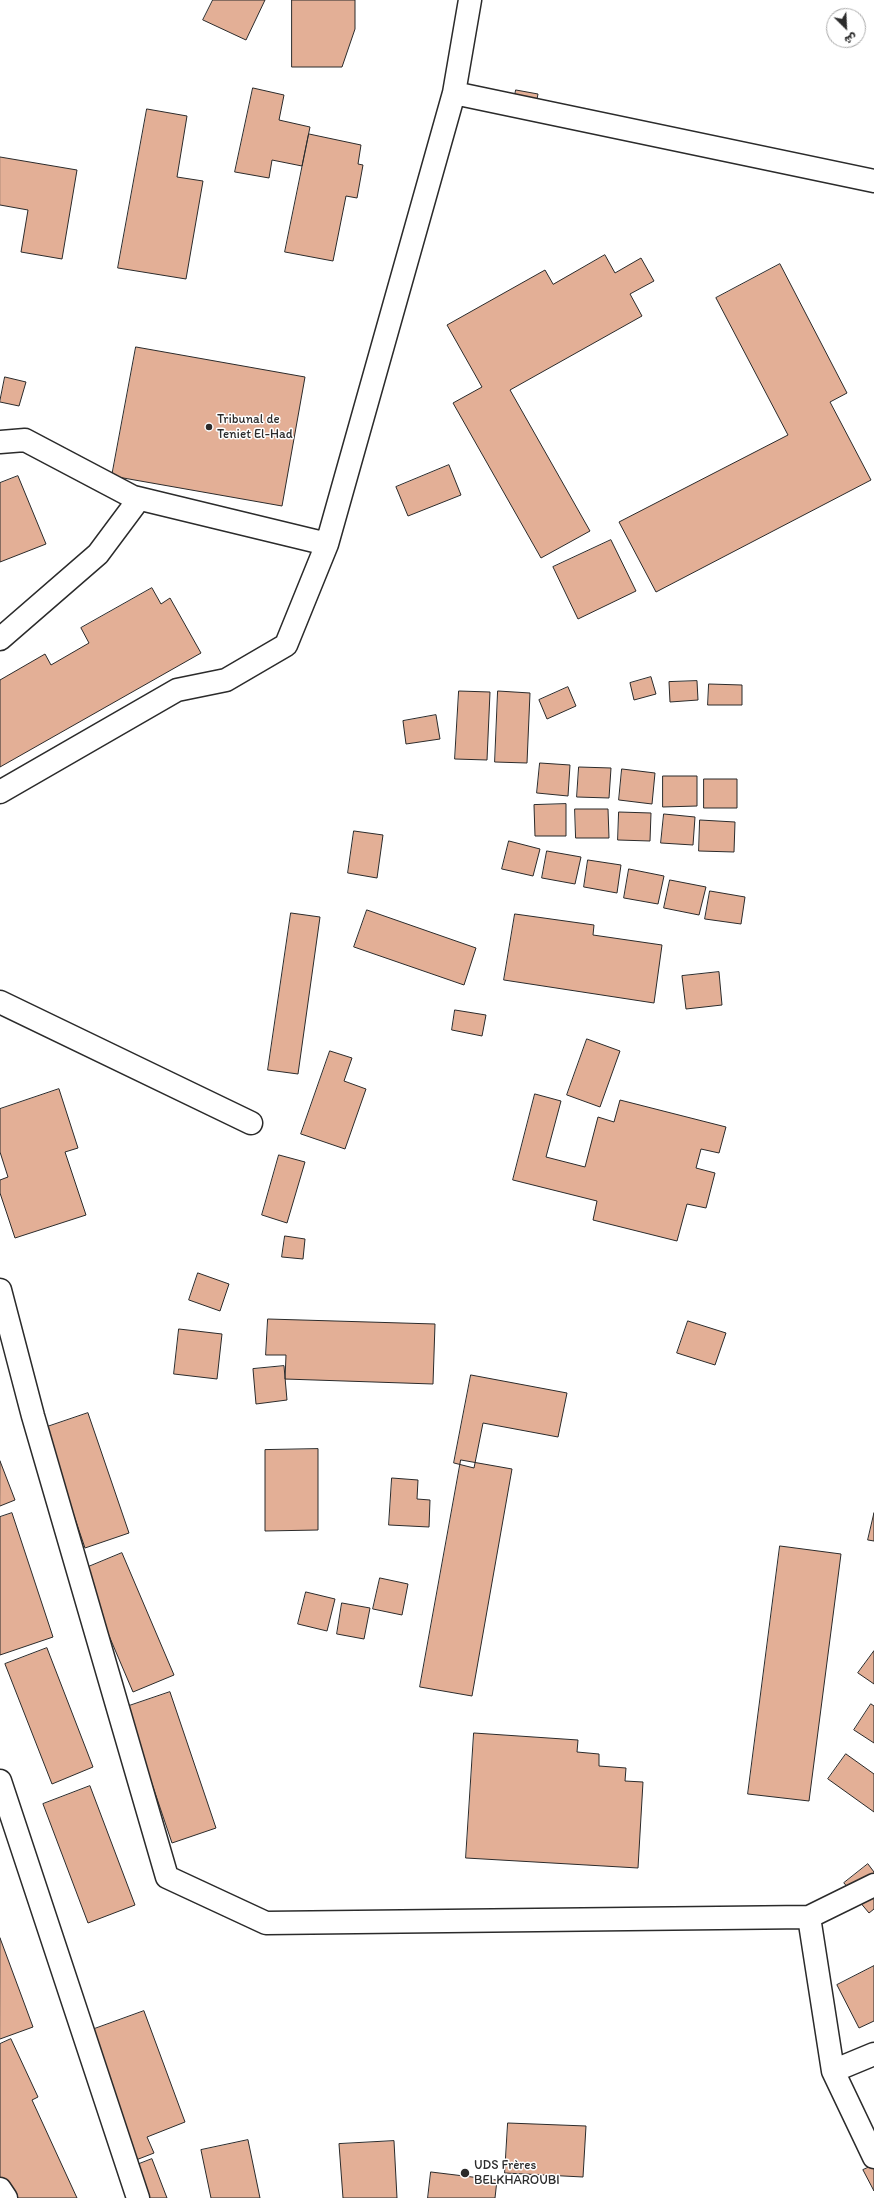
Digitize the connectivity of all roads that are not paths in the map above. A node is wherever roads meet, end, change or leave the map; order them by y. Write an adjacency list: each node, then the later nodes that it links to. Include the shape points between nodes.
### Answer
1 (470, 0): 2 (street)
2 (454, 92): 3 (street); 6 (street)
3 (874, 181)
4 (0, 442): 5 (street, via 25,440)
5 (139, 499): 6 (street); 7 (street, via 98,554)
6 (327, 544): 8 (street, via 286,645 226,680 177,690)
7 (0, 638)
8 (0, 792)
9 (0, 1002): 10 (street)
10 (251, 1123)
11 (0, 1290): 14 (street, via 33,1416 167,1877 266,1923)
12 (0, 1781): 20 (street)
13 (874, 1885): 14 (street)
14 (809, 1917): 16 (street)
15 (874, 2054): 16 (street)
16 (833, 2071): 17 (street)
17 (874, 2158)
18 (0, 2189): 19 (street)
19 (6, 2198)
20 (138, 2198)

